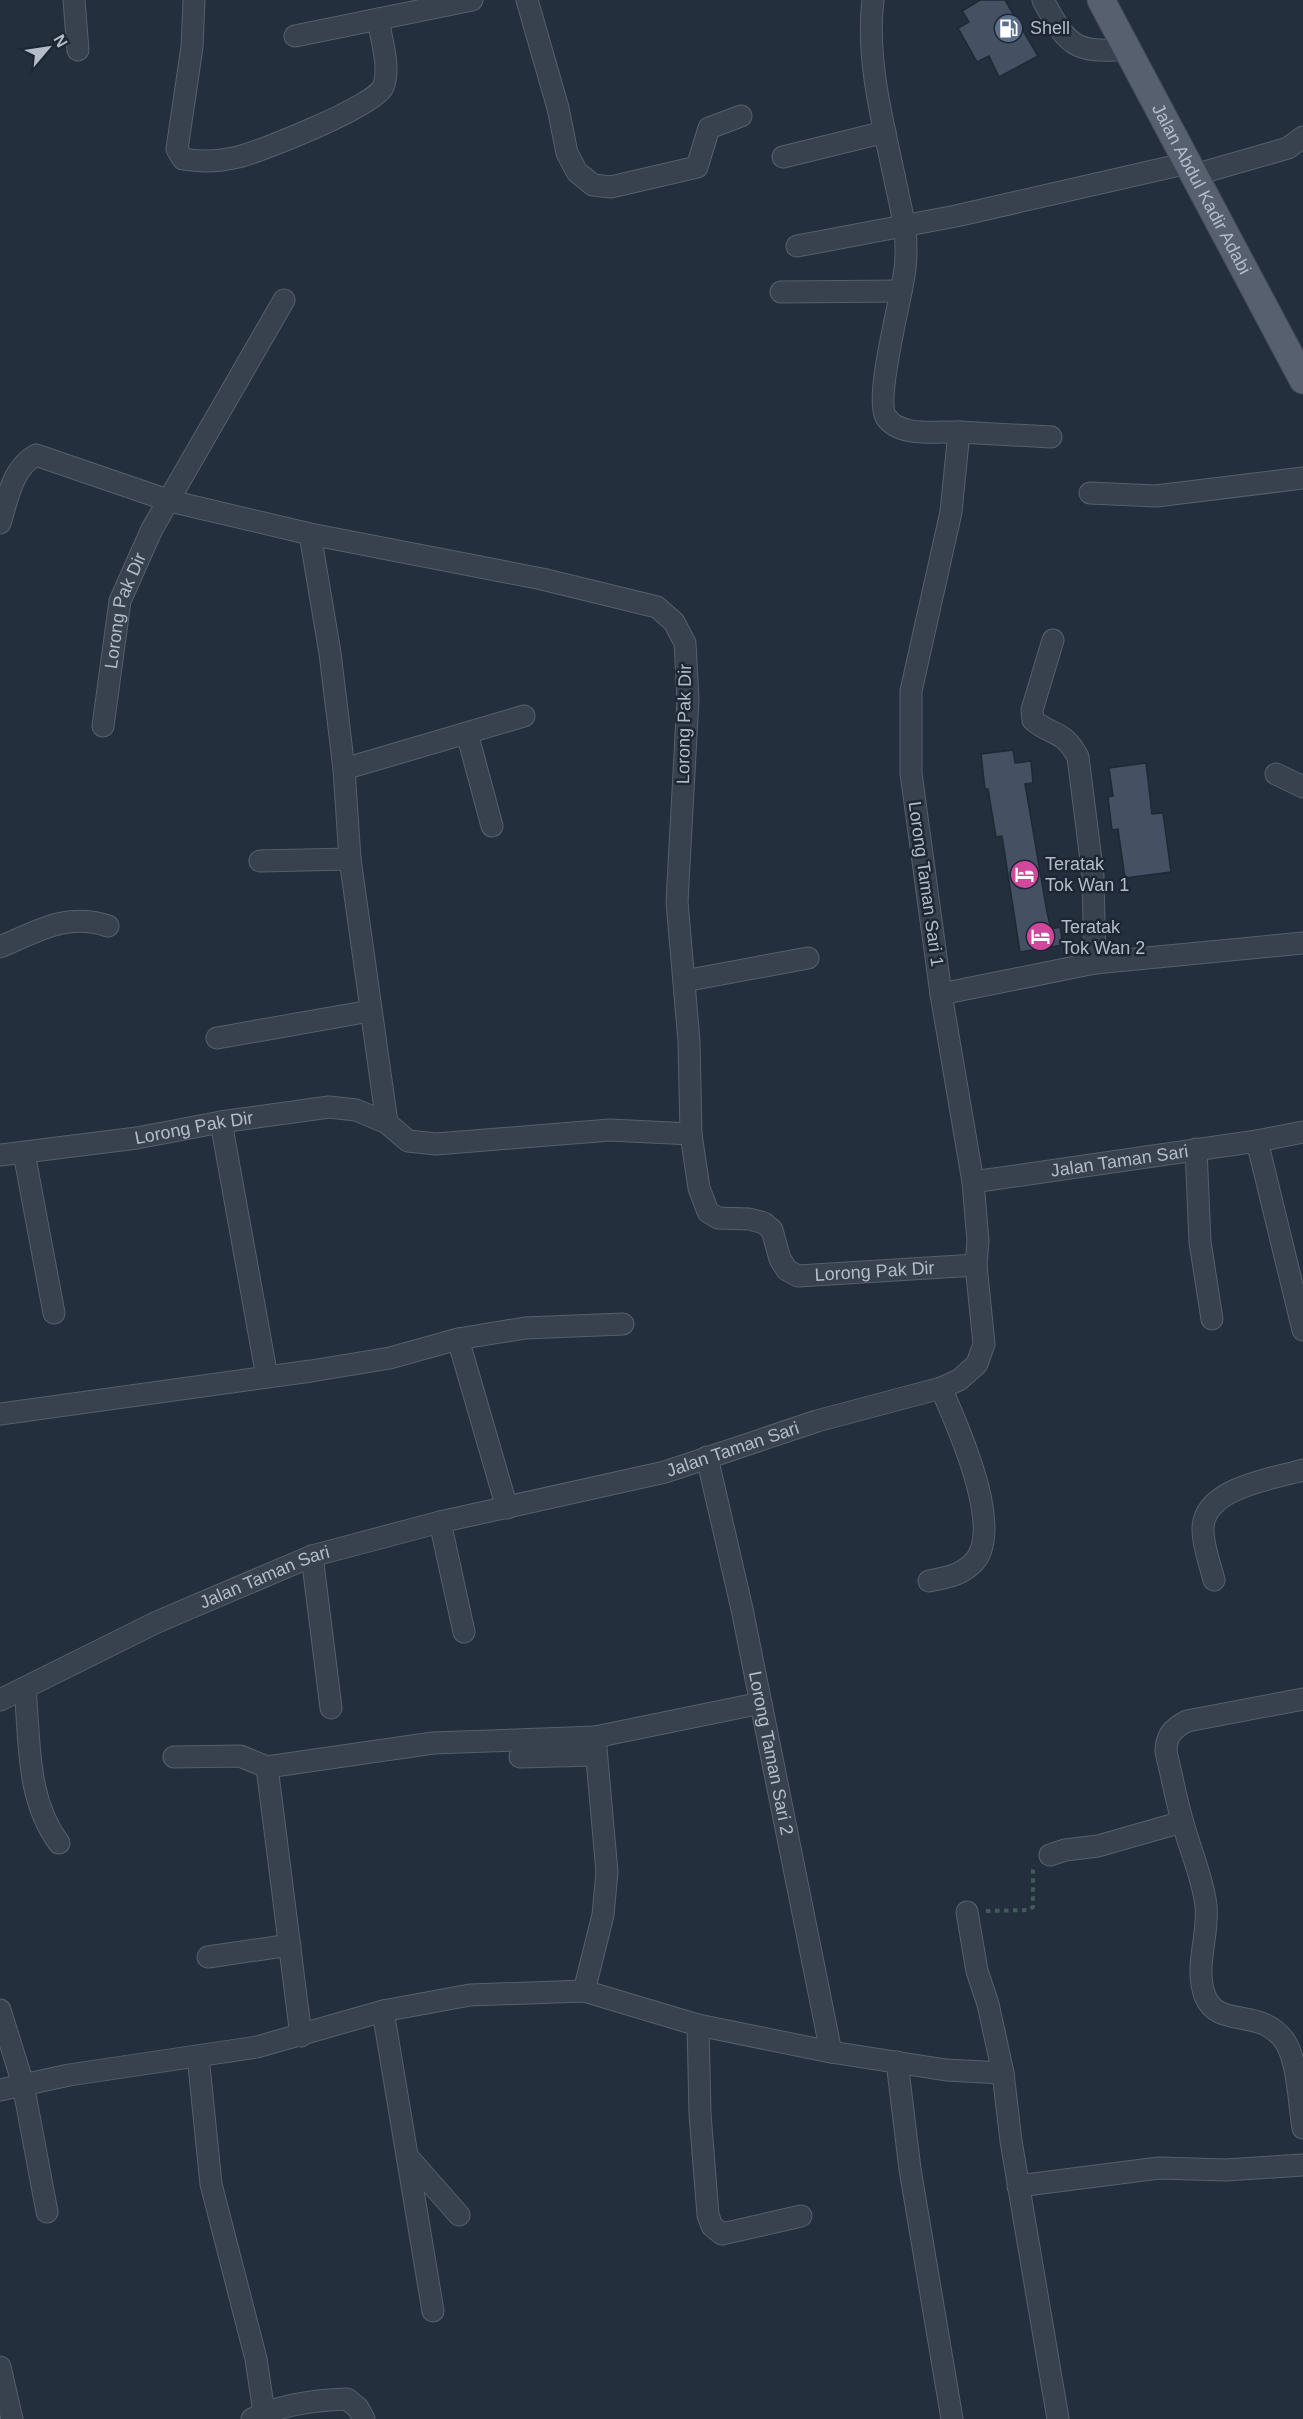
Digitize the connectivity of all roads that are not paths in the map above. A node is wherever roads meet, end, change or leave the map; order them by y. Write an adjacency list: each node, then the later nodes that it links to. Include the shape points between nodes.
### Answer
1 (74, 0): 12 (street)
2 (194, 0): 9 (street, via 192,47 177,149 183,159 197,161 237,157 365,104 382,89 386,70)
3 (472, 0): 8 (street)
4 (527, 0): 13 (street, via 567,153 577,172 593,185 611,187 697,167 709,128)
5 (873, 0): 14 (street, via 870,23)
6 (1043, 0): 11 (street, via 1060,31 1074,45 1098,52)
7 (1101, 0): 11 (main road, Jalan Abdul Kadir Adabi)
8 (436, 3): 9 (street)
9 (378, 19): 10 (street)
10 (295, 36)
11 (1127, 49): 17 (main road, Jalan Abdul Kadir Adabi)
12 (78, 50)
13 (741, 116)
14 (885, 132): 16 (street); 18 (street)
15 (1303, 137): 17 (street, via 1288,148)
16 (783, 157)
17 (1191, 169): 18 (street); 23 (main road, Jalan Abdul Kadir Adabi)
18 (907, 225): 19 (street); 20 (street)
19 (797, 246)
20 (901, 291): 21 (street); 24 (street, via 885,377 886,417 902,430)
21 (781, 292)
22 (284, 300): 28 (street, Lorong Pak Dir)
23 (1303, 379)
24 (959, 432): 25 (street); 47 (street, Lorong Taman Sari 1, via 951,512 911,691 910,773)
25 (1051, 437)
26 (1303, 478): 27 (street, via 1156,496)
27 (1090, 493)
28 (170, 501): 29 (street, Lorong Pak Dir, via 36,455 24,461 18,471); 30 (street, Lorong Pak Dir); 33 (street, Lorong Pak Dir, via 152,529 120,601)
29 (0, 523)
30 (310, 534): 35 (street); 46 (street, Lorong Pak Dir, via 542,579 657,607 674,622 685,643 688,699 677,902)
31 (1053, 640): 45 (street, via 1032,710 1033,720 1061,734 1078,757 1093,876)
32 (524, 717): 34 (street)
33 (103, 726)
34 (467, 733): 35 (street); 38 (street)
35 (345, 769): 39 (street)
36 (1276, 774): 37 (street)
37 (1303, 787)
38 (492, 826)
39 (350, 860): 40 (street); 48 (street)
40 (260, 861)
41 (108, 926): 43 (street, via 89,919 70,920)
42 (1303, 943): 45 (street)
43 (0, 947)
44 (808, 958): 46 (street)
45 (1095, 963): 47 (street)
46 (684, 981): 53 (street, Lorong Pak Dir)
47 (941, 994): 58 (street, Lorong Taman Sari 1)
48 (370, 1011): 49 (street); 51 (street)
49 (217, 1038)
50 (221, 1122): 51 (street, Lorong Pak Dir, via 329,1107 356,1110); 56 (street, Lorong Pak Dir); 65 (street)
51 (387, 1123): 53 (street, Lorong Pak Dir, via 408,1141 436,1144 610,1130)
52 (1303, 1132): 54 (street, Jalan Taman Sari)
53 (691, 1134): 59 (street, Lorong Pak Dir, via 699,1188 708,1212 718,1218 764,1223 772,1230 780,1259 792,1273 813,1276)
54 (1257, 1141): 55 (street, Jalan Taman Sari); 63 (street)
55 (1196, 1149): 58 (street, Jalan Taman Sari); 61 (street, via 1200,1242)
56 (24, 1153): 57 (street, Lorong Pak Dir); 60 (street)
57 (0, 1155)
58 (973, 1182): 59 (street, Jalan Taman Sari)
59 (976, 1265): 66 (street, Jalan Taman Sari, via 984,1344 977,1364 959,1380)
60 (54, 1312)
61 (1212, 1319)
62 (623, 1324): 64 (street, via 525,1328)
63 (1303, 1330)
64 (458, 1339): 65 (street, via 390,1358); 70 (street)
65 (267, 1377): 67 (street)
66 (941, 1388): 68 (street, Jalan Taman Sari, via 817,1421); 74 (street, via 976,1476 982,1545 974,1563 955,1576)
67 (0, 1414)
68 (707, 1457): 70 (street, Jalan Taman Sari, via 665,1472); 79 (street, Lorong Taman Sari 2)
69 (1303, 1470): 73 (street, via 1232,1492 1209,1508 1202,1532)
70 (507, 1508): 71 (street, Jalan Taman Sari)
71 (440, 1522): 72 (street, Jalan Taman Sari); 75 (street)
72 (312, 1556): 76 (street, Jalan Taman Sari, via 157,1622); 80 (street)
73 (1214, 1580)
74 (929, 1581)
75 (464, 1632)
76 (25, 1688): 78 (street, Jalan Taman Sari); 86 (street, via 38,1808)
77 (1303, 1699): 85 (street, via 1187,1721 1171,1732 1166,1752)
78 (0, 1700)
79 (761, 1703): 81 (street); 96 (street, Lorong Taman Sari 2)
80 (331, 1708)
81 (595, 1746): 83 (street); 84 (street, via 433,1743); 91 (street, via 607,1872 603,1915)
82 (174, 1757): 84 (street, via 240,1756)
83 (520, 1757)
84 (267, 1767): 89 (street)
85 (1182, 1822): 87 (street); 102 (street, via 1206,1908 1201,1976 1206,1997 1214,2010 1235,2018 1263,2021 1285,2041 1291,2054)
86 (59, 1843)
87 (1050, 1855)
88 (967, 1912): 99 (street, via 976,1971 988,2004)
89 (290, 1945): 90 (street); 95 (street)
90 (208, 1957)
91 (584, 1991): 93 (street, via 470,1995); 94 (street)
92 (0, 2010): 100 (street)
93 (383, 2011): 95 (street); 103 (street)
94 (698, 2025): 96 (street); 108 (street, via 701,2125 712,2226 722,2234)
95 (301, 2036): 97 (street)
96 (831, 2052): 98 (street)
97 (198, 2056): 100 (street); 111 (street, via 211,2184 256,2359)
98 (897, 2062): 99 (street); 114 (street, via 910,2169)
99 (1003, 2073): 105 (street)
100 (23, 2084): 101 (street); 106 (street)
101 (0, 2090)
102 (1303, 2128)
103 (407, 2156): 107 (street); 109 (street)
104 (1303, 2165): 105 (street, via 1226,2170 1158,2168)
105 (1018, 2186): 115 (street)
106 (47, 2212)
107 (459, 2215)
108 (801, 2216)
109 (433, 2312)
110 (0, 2367): 112 (street)
111 (261, 2417): 113 (street, via 347,2398)
112 (12, 2419)
113 (364, 2419)
114 (952, 2419)
115 (1058, 2419)

